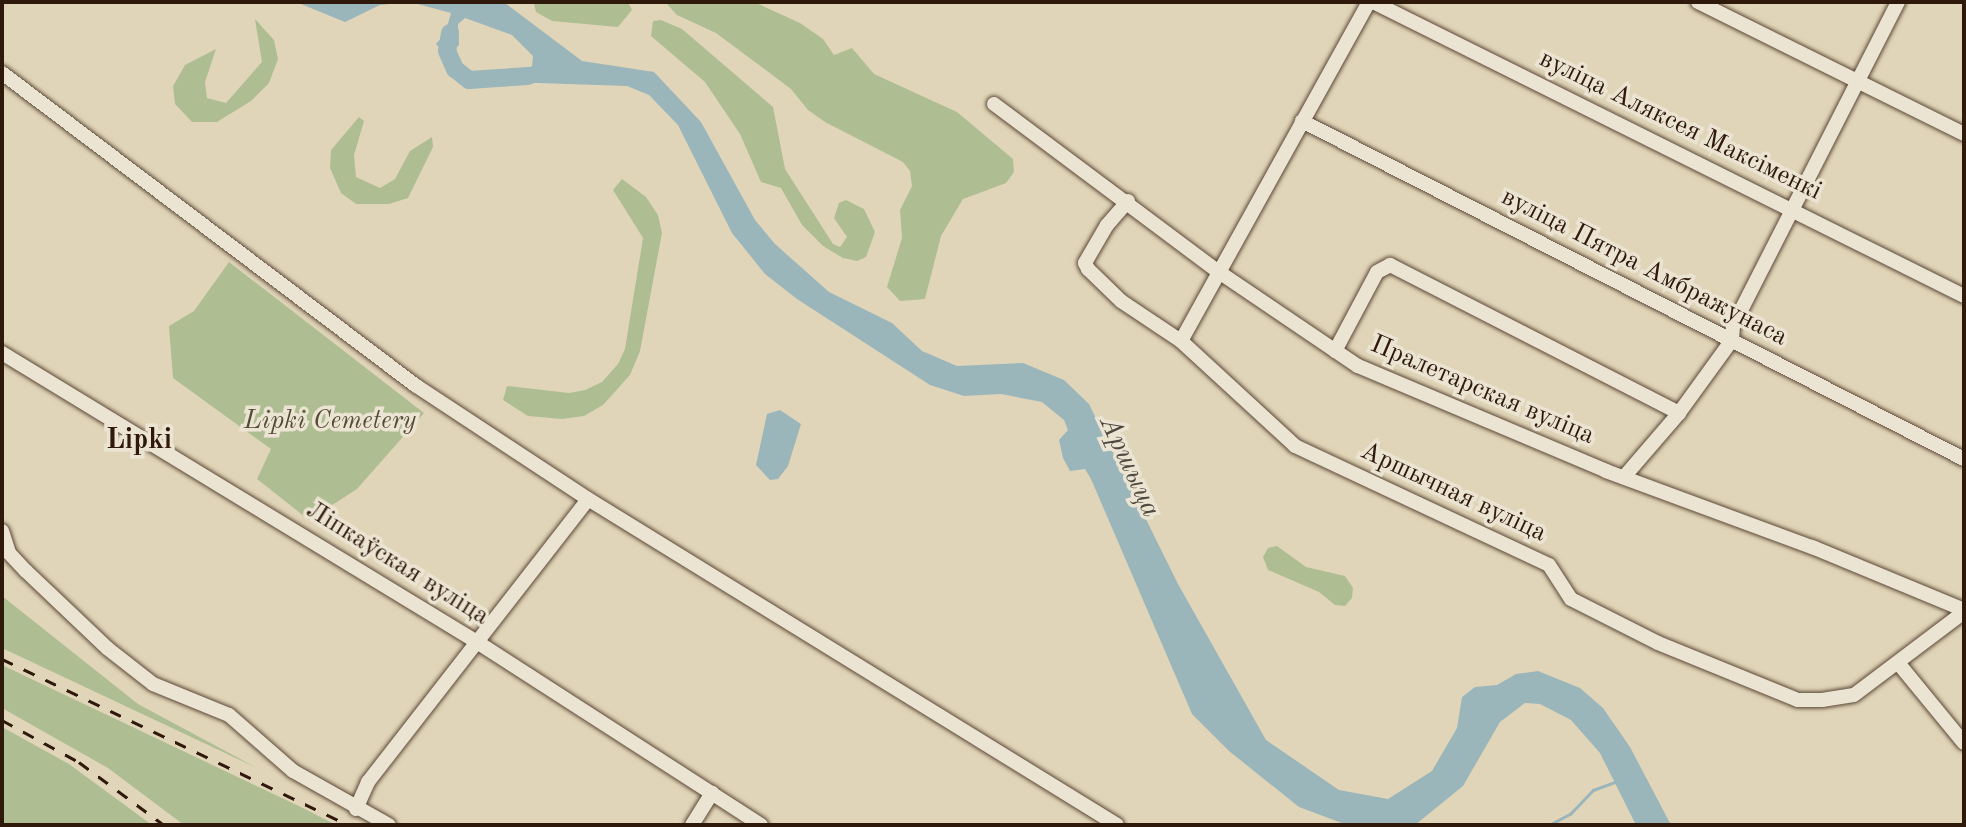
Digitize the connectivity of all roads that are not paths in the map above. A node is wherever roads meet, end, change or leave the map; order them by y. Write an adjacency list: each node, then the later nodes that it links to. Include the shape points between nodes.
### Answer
1 (1371, 2): 7 (street); 10 (street, вуліца Аляксея Максіменкі)
2 (1698, 2): 5 (street)
3 (1898, 2): 5 (street)
4 (2, 73): 20 (street, via 366,351)
5 (1856, 81): 8 (street); 10 (street)
6 (993, 104): 9 (street, Пралетарская вуліца)
7 (1302, 121): 11 (street); 13 (street, вуліца Пятра Амбражунаса)
8 (1964, 134)
9 (1128, 201): 11 (street, Пралетарская вуліца); 14 (street, Аршычная вуліца, via 1107,225 1085,263 1121,301)
10 (1792, 208): 12 (street, вуліца Аляксея Максіменкі); 13 (street, via 1733,326)
11 (1216, 270): 14 (street); 15 (street, Пралетарская вуліца)
12 (1964, 296)
13 (1732, 340): 17 (street); 18 (street, вуліца Пятра Амбражунаса)
14 (1181, 341): 24 (street, Аршычная вуліца, via 1295,446 1549,565 1571,599 1658,643 1798,700 1854,695)
15 (1335, 351): 17 (street, via 1377,272 1391,265); 19 (street, Пралетарская вуліца, via 1404,388)
16 (2, 353): 23 (street, Ліпкаўская вуліца)
17 (1679, 413): 19 (street)
18 (1964, 459)
19 (1624, 477): 22 (street, Пралетарская вуліца, via 1812,547)
20 (588, 499): 23 (street); 31 (street)
21 (2, 531): 27 (street, via 9,553 107,648 153,684 229,715 293,771)
22 (1964, 611): 24 (street, Аршычная вуліца)
23 (477, 642): 26 (street, Ліпкаўская вуліца); 27 (street, via 368,782)
24 (1899, 664): 25 (street)
25 (1964, 743)
26 (712, 793): 29 (street); 30 (street, Ліпкаўская вуліца)
27 (356, 809): 28 (street)
28 (389, 825)
29 (691, 825)
30 (761, 825)
31 (1117, 825)

